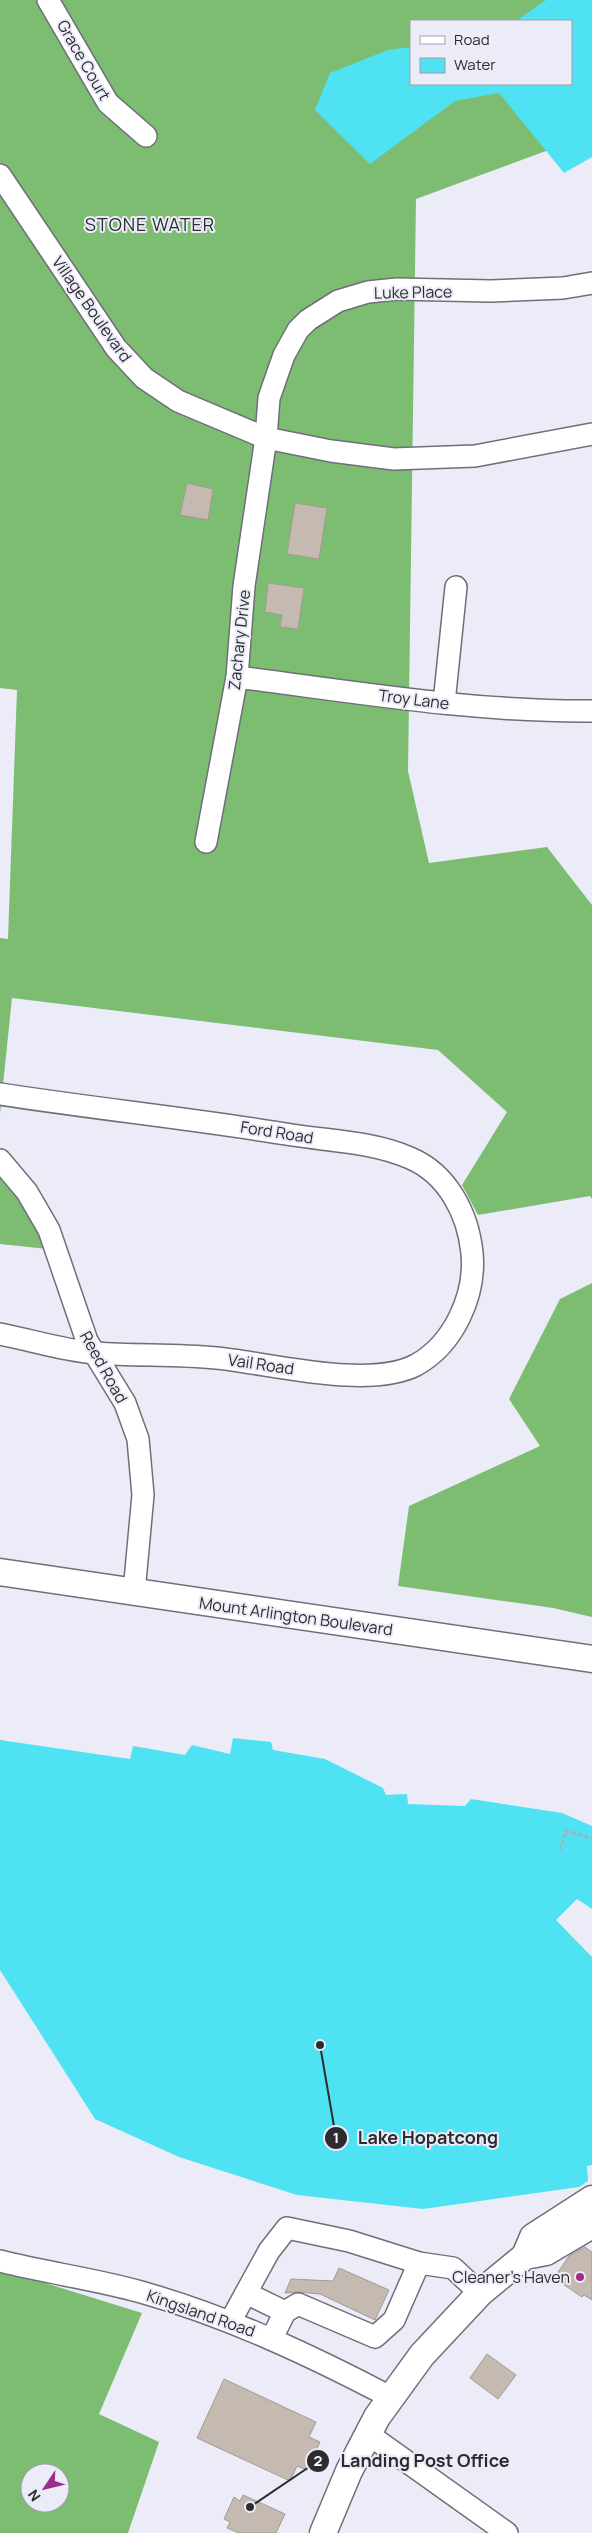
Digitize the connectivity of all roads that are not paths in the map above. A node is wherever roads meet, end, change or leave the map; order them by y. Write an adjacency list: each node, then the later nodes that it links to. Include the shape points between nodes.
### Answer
1 (48, 0): 2 (street, Grace Court, via 108,104)
2 (146, 136)
3 (0, 175): 6 (street, Village Boulevard, via 116,348 144,378 178,401)
4 (592, 283): 6 (street, Luke Place, via 563,288 491,291 397,289 354,295 338,301 308,320 298,330 284,355 269,398)
5 (592, 434): 6 (street, Village Boulevard, via 475,456 413,458 361,456)
6 (266, 438): 8 (street, Zachary Drive, via 244,586)
7 (456, 587): 9 (street)
8 (237, 677): 9 (street, Troy Lane); 11 (street, Zachary Drive)
9 (444, 704): 10 (street, Troy Lane)
10 (592, 711)
11 (206, 842)
12 (0, 1094): 14 (street, Ford Road, via 351,1143 411,1158 435,1174 456,1198 470,1230)
13 (0, 1160): 16 (street, Reed Road, via 27,1192 49,1230 72,1301)
14 (471, 1277): 16 (street, Vail Road, via 451,1333 415,1365 392,1373 360,1375 218,1358)
15 (0, 1334): 16 (street, Vail Road)
16 (94, 1353): 18 (street, Reed Road, via 125,1403 138,1439 143,1495)
17 (0, 1572): 18 (main road, Mount Arlington Boulevard)
18 (134, 1592): 19 (main road, Mount Arlington Boulevard)
19 (592, 1659)
20 (592, 2199): 22 (main road, via 533,2237)
21 (592, 2225): 22 (main road, via 546,2252)
22 (525, 2256): 26 (main road)
23 (0, 2260): 28 (street, Kingsland Road, via 35,2270 86,2277 191,2307)
24 (419, 2263): 25 (street, via 349,2241 287,2228); 26 (street, via 453,2268); 27 (street, via 394,2320 375,2337 298,2304)
25 (246, 2292): 27 (street); 28 (street)
26 (480, 2293): 30 (main road, via 440,2334)
27 (285, 2312): 29 (street)
28 (230, 2322): 29 (street, Kingsland Road)
29 (272, 2338): 30 (street, Kingsland Road)
30 (390, 2397): 31 (main road)
31 (368, 2434): 32 (main road); 33 (street)
32 (323, 2533)
33 (507, 2533)

